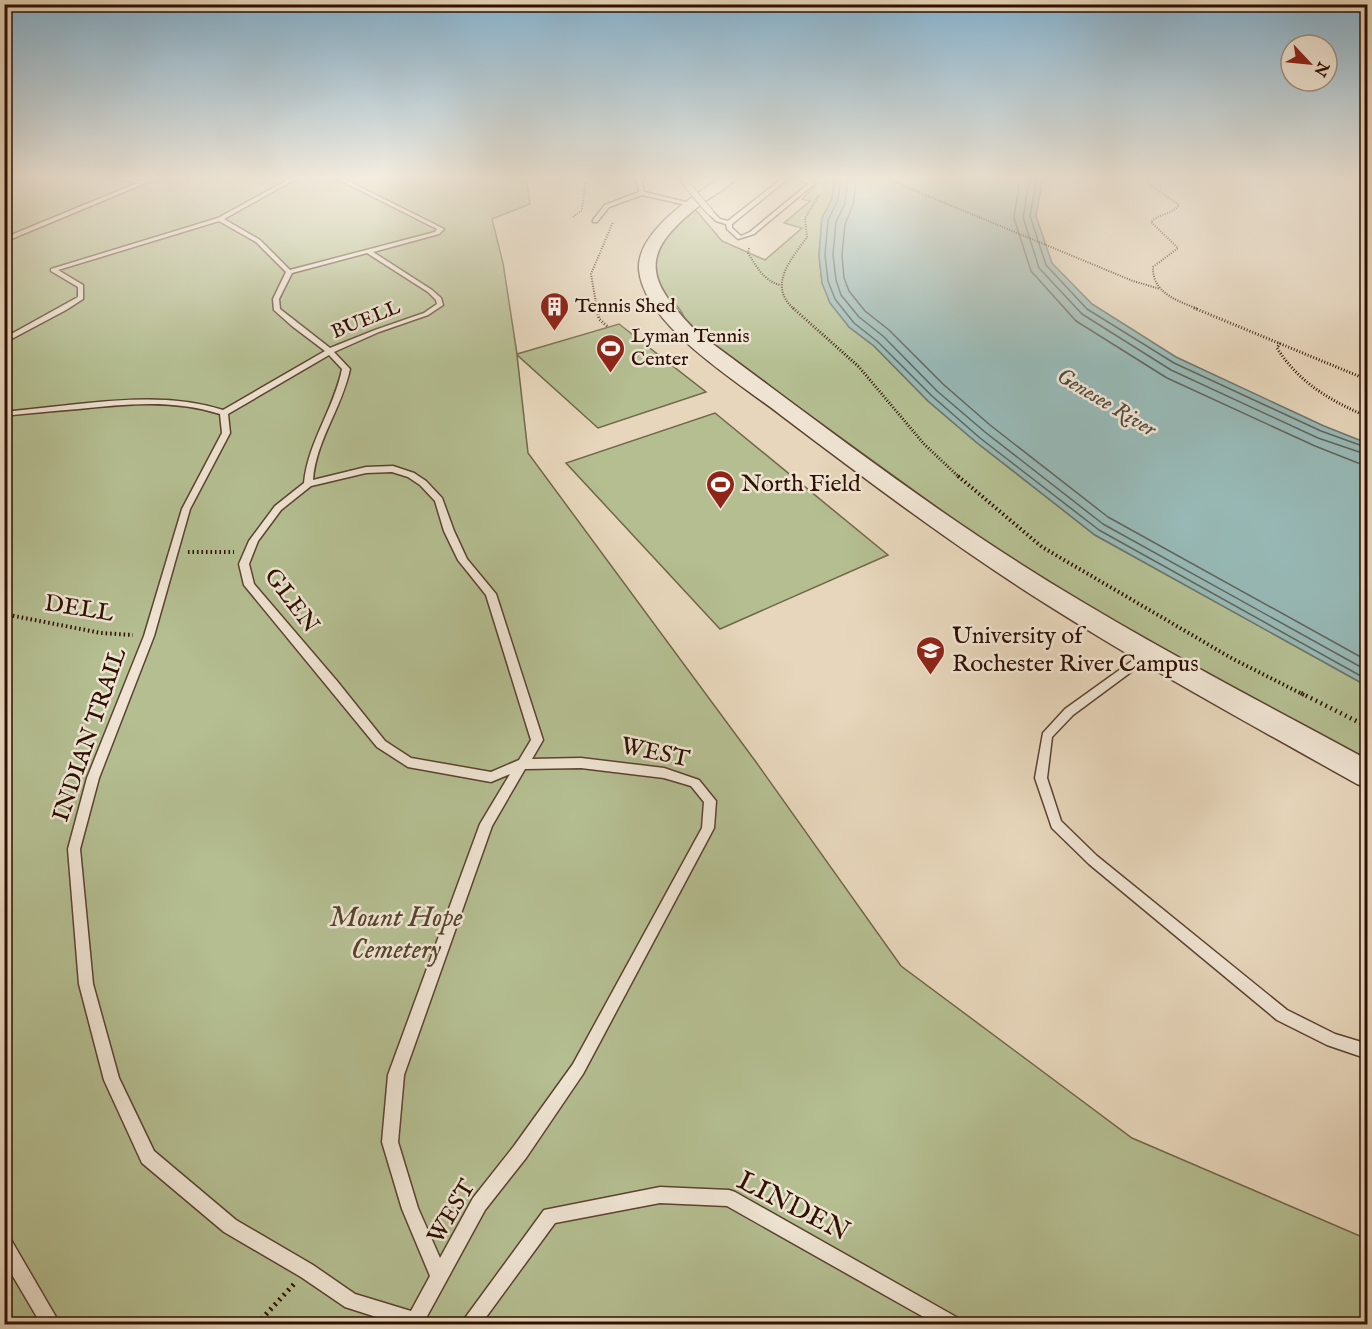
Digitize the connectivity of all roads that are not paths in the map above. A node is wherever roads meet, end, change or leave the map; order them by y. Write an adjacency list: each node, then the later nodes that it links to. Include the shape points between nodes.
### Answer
1 (154, 239): 7 (lane, via 53,270 81,286 81,298)
2 (255, 239): 6 (lane)
3 (415, 239): 5 (lane)
4 (657, 239): 12 (street, via 650,251 649,281 669,318 690,337 958,535)
5 (368, 252): 6 (lane); 8 (lane, BUELL, via 430,291 440,305)
6 (289, 272): 8 (lane, via 276,299 277,310)
7 (4, 341)
8 (330, 351): 9 (lane, BUELL); 11 (lane, via 346,369 344,385 320,431)
9 (224, 413): 10 (lane, via 171,400 135,400); 18 (lane, INDIAN TRAIL, via 226,433 186,509 149,636 93,778 74,849 86,984 112,1080 148,1157 230,1226 351,1301)
10 (4, 414)
11 (308, 483): 13 (lane, via 366,470 393,469 423,483 439,500 463,560 490,594 530,717 537,740); 13 (lane, GLEN, via 278,508 249,552 244,564 249,585 381,744 408,762 491,777)
12 (1150, 652): 14 (street); 15 (lane, via 1069,711 1047,736 1041,778 1056,824 1092,860 1282,1015 1332,1040)
13 (523, 764): 17 (lane, via 486,824 396,1075 390,1142 410,1209); 17 (lane, WEST, via 581,763 664,773 695,783 710,801 708,828 578,1069 479,1204)
14 (1368, 776)
15 (1368, 1052)
16 (4, 1244): 19 (lane)
17 (440, 1278): 18 (lane, WEST)
18 (416, 1323)
19 (51, 1324)
20 (471, 1324): 21 (lane, LINDEN, via 550,1216 660,1195 729,1198)
21 (952, 1324)

